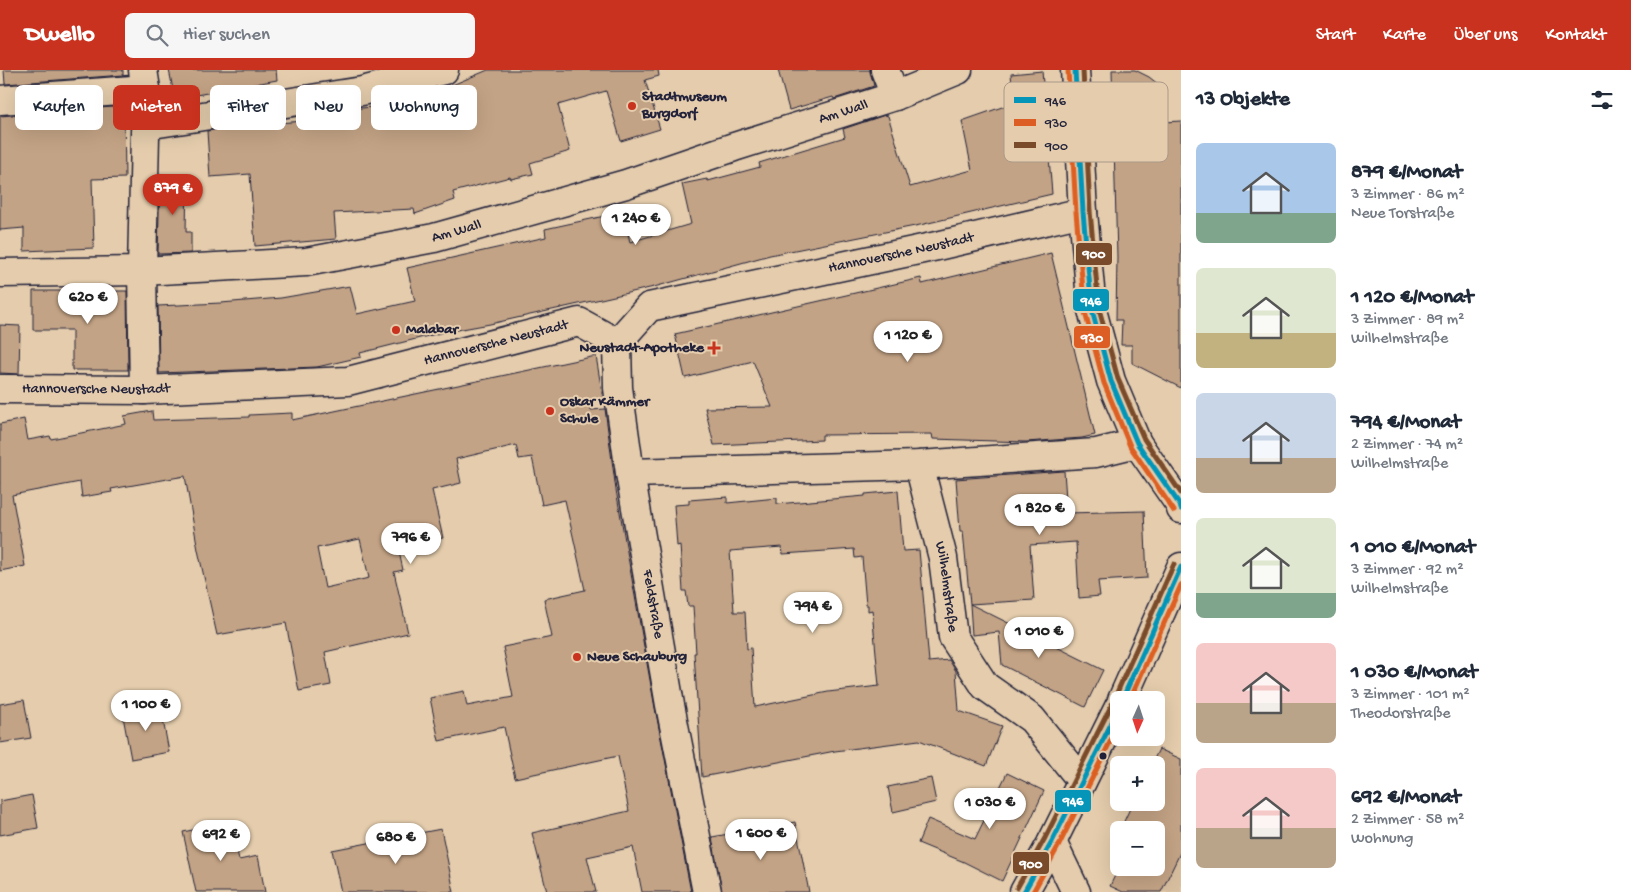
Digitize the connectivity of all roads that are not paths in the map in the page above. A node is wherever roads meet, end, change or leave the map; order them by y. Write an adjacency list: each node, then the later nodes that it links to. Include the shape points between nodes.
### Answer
1 (444, 70): 7 (street, via 362,91)
2 (885, 70): 5 (street)
3 (958, 70): 5 (street, Am Wall)
4 (144, 80): 6 (street)
5 (895, 96): 11 (street, Am Wall, via 626,184 434,238 306,262)
6 (0, 100)
7 (200, 116)
8 (146, 130): 11 (street)
9 (1080, 162): 10 (street)
10 (1083, 212): 13 (street, Hannoversche Neustadt, via 649,307); 16 (street, via 1092,310 1111,381)
11 (142, 271): 12 (street, Am Wall); 15 (street)
12 (0, 273)
13 (617, 343): 15 (street, Hannoversche Neustadt, via 578,322 348,381); 18 (street, Feldstraße, via 618,388)
14 (0, 388): 15 (street, Hannoversche Neustadt)
15 (144, 390)
16 (1137, 443): 17 (street, via 1096,454); 19 (street)
17 (919, 465): 18 (street); 24 (street, Wilhelmstraße, via 943,558 953,637 985,686 1032,720)
18 (630, 473): 27 (street, Feldstraße, via 670,705)
19 (1173, 486): 20 (street)
20 (1181, 509)
21 (1176, 579): 22 (street)
22 (1126, 691)
23 (1110, 725): 24 (street)
24 (1082, 780): 25 (street)
25 (1052, 842): 26 (street); 28 (street)
26 (1030, 888)
27 (707, 892)
28 (1076, 892)

